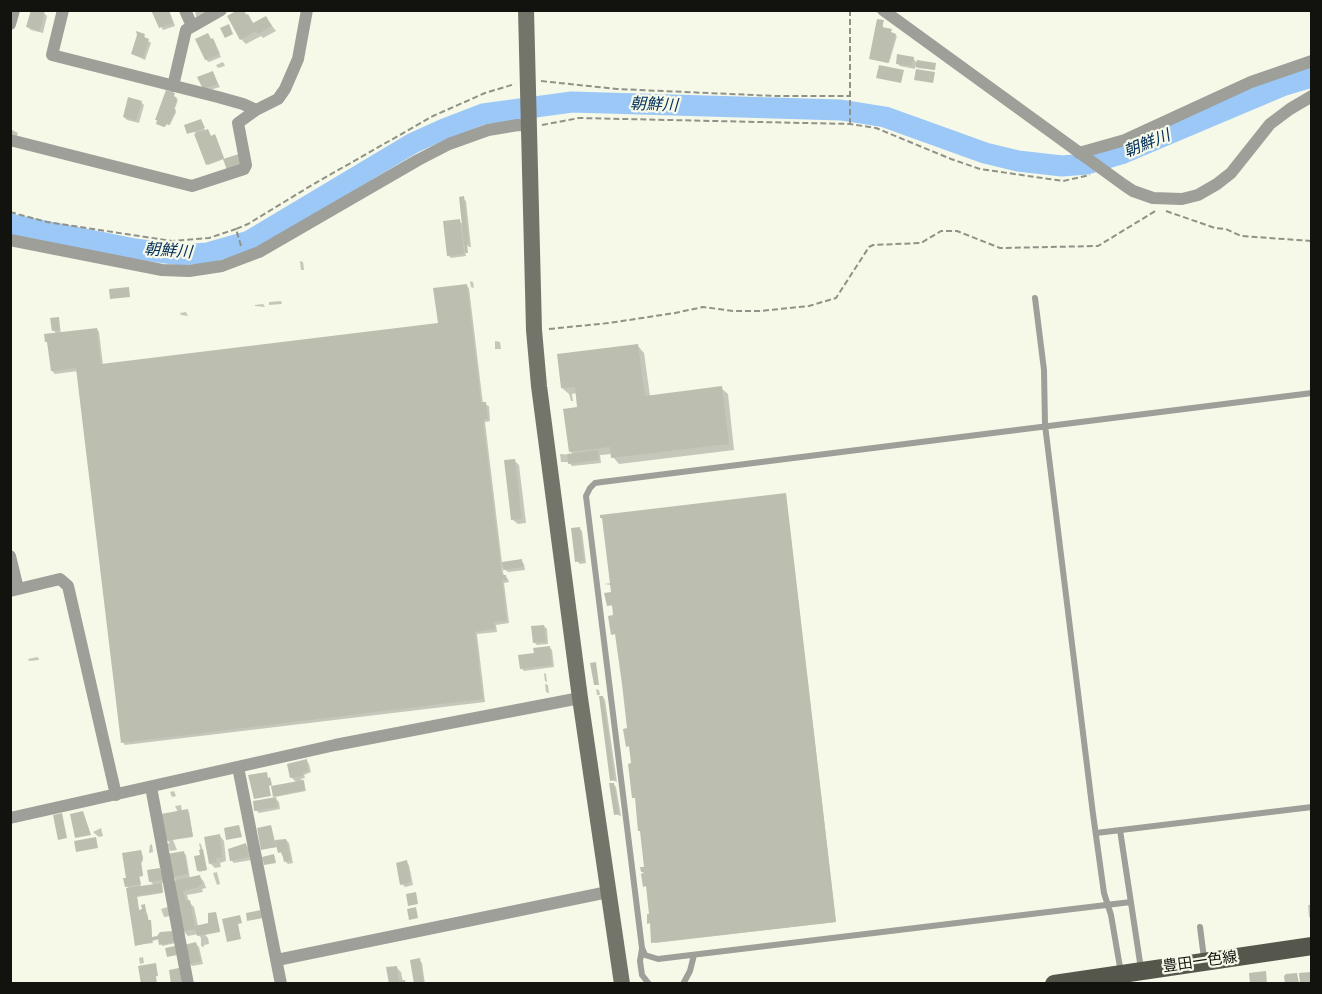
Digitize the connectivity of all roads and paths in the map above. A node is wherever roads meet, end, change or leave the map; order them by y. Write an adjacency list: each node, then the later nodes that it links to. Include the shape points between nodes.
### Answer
1 (14, 10): 9 (street)
2 (63, 10): 12 (street, via 51,55)
3 (185, 10): 10 (street)
4 (221, 10): 10 (street)
5 (308, 10): 14 (street, via 291,78 278,99)
6 (526, 10): 15 (street)
7 (850, 10): 16 (path)
8 (883, 10): 18 (street)
9 (10, 24)
10 (192, 26): 12 (street, via 186,30)
11 (1311, 61): 18 (street, via 1251,82 1125,140)
12 (173, 86): 14 (street)
13 (1311, 96): 19 (street, via 1270,124 1226,179 1198,195 1172,200 1153,198 1133,191)
14 (256, 110): 17 (street, via 238,123 246,168 192,186)
15 (529, 122): 16 (path, via 579,118); 21 (street, via 488,130 449,144 259,252 222,266 162,270); 25 (street)
16 (850, 123): 19 (path, via 876,128 980,169 1063,181)
17 (10, 140)
18 (1080, 154): 19 (street)
19 (1102, 170)
20 (10, 212): 23 (path, via 47,222 172,241 236,231)
21 (10, 240)
22 (1311, 241): 25 (path, via 1241,236 1157,210 1098,246 1000,248 962,232 941,231 921,243 869,247 840,294 830,301 760,311 703,307 609,323)
23 (243, 254)
24 (1035, 298): 27 (lane, via 1044,370)
25 (534, 330): 30 (street)
26 (1311, 393): 27 (lane)
27 (1045, 425): 37 (lane); 43 (lane, via 602,482 590,488 586,496)
28 (10, 556): 29 (street)
29 (14, 590): 33 (street, via 60,579 68,586)
30 (580, 698): 31 (street); 38 (street)
31 (238, 767): 32 (street); 45 (street)
32 (151, 787): 33 (street); 50 (street)
33 (116, 795): 35 (street)
34 (1311, 807): 36 (lane)
35 (10, 818)
36 (1120, 830): 37 (lane); 39 (lane)
37 (1096, 833): 40 (lane)
38 (608, 892): 45 (street); 52 (street)
39 (1131, 902): 40 (lane); 47 (lane)
40 (1108, 905): 44 (lane); 48 (lane)
41 (1200, 927): 46 (lane)
42 (1311, 946): 46 (main road, 豊田一色線)
43 (642, 948): 44 (lane, via 645,955 658,960); 53 (lane, via 642,975)
44 (694, 955): 54 (lane)
45 (277, 960): 51 (street)
46 (1204, 962): 47 (main road, 豊田一色線)
47 (1141, 971): 48 (main road, 豊田一色線)
48 (1121, 974): 49 (main road, 豊田一色線)
49 (1102, 980): 55 (main road, 豊田一色線)
50 (188, 984)
51 (281, 984)
52 (622, 984)
53 (649, 984)
54 (683, 984)
55 (1054, 984)

